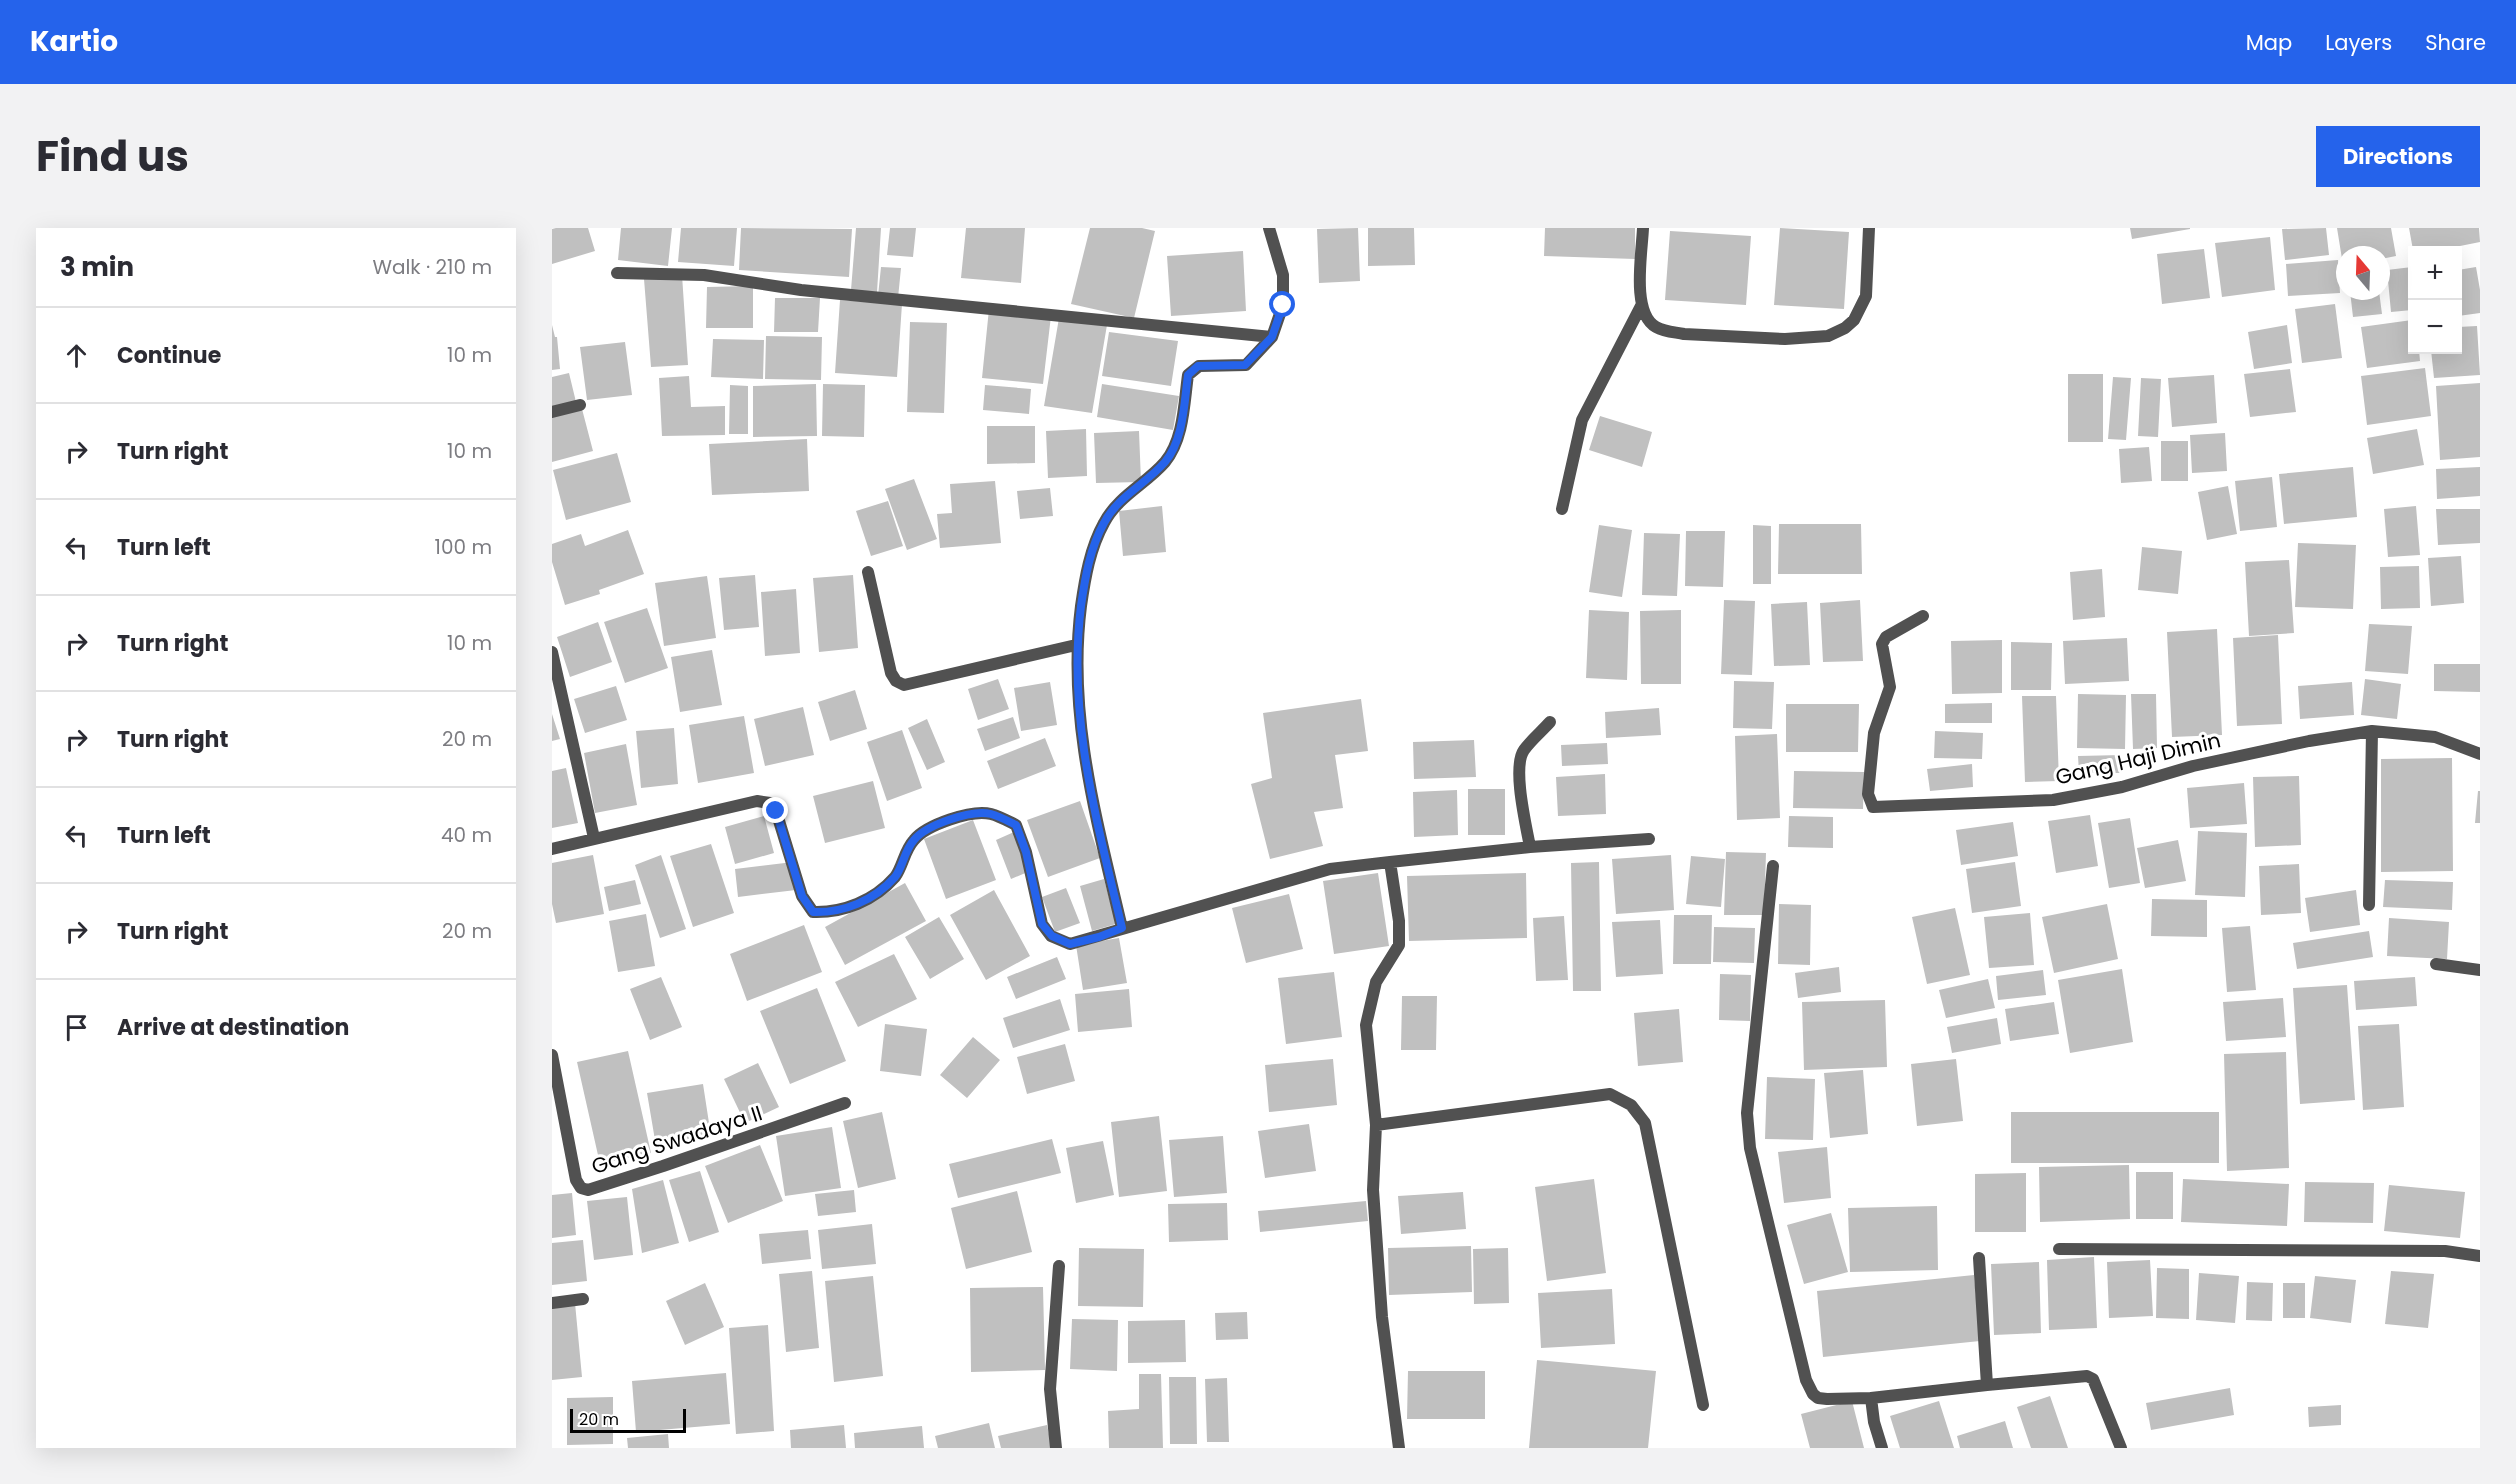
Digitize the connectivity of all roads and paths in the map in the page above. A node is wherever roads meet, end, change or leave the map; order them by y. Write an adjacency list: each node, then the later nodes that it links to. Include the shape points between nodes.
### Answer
1 (1269, 228): 6 (street, via 1283,275 1283,305)
2 (1643, 228): 5 (street, via 1639,292)
3 (1869, 228): 5 (street, via 1866,296 1854,320 1828,336 1785,339 1669,332 1654,326)
4 (617, 273): 6 (street, via 704,275 801,290)
5 (1642, 304): 9 (street, via 1582,420)
6 (1272, 337): 12 (street, via 1245,365 1198,366 1188,375 1182,423 1173,449 1165,462 1118,503 1104,523 1085,573)
7 (580, 405): 8 (street)
8 (552, 412)
9 (1562, 509)
10 (868, 572): 12 (street, via 891,673 904,686)
11 (1923, 616): 15 (street, Gang Haji Dimin, via 1886,637 1882,644 1890,687 1874,733 1868,794 1873,807 2053,800 2308,741)
12 (1076, 645): 24 (street, via 1077,703 1092,799)
13 (552, 652): 17 (street)
14 (1550, 722): 19 (street, via 1519,759)
15 (2372, 731): 16 (street, Gang Haji Dimin, via 2435,737); 23 (street)
16 (2480, 754)
17 (594, 838): 20 (street); 24 (street, via 757,801 770,803 776,811 802,896 813,912 832,913 865,901 896,876 904,853 915,838 948,819 989,813 1016,825 1042,924 1052,936 1070,944)
18 (1649, 839): 19 (street)
19 (1530, 847): 21 (street)
20 (552, 849)
21 (1390, 862): 24 (street, via 1330,869); 29 (street, via 1399,945 1376,982 1366,1025)
22 (1773, 866): 37 (street, via 1747,1113 1750,1148 1806,1380 1813,1394 1827,1399)
23 (2369, 905)
24 (1122, 928)
25 (2436, 964): 26 (street)
26 (2480, 970)
27 (552, 1055): 28 (street, Gang Swadaya II, via 576,1180 588,1190)
28 (845, 1103)
29 (1376, 1125): 38 (street, via 1610,1094 1631,1105 1645,1124); 40 (street, via 1373,1190 1382,1317)
30 (2059, 1249): 31 (street, via 2445,1251)
31 (2480, 1256)
32 (1979, 1258): 36 (street)
33 (1059, 1266): 39 (street, via 1050,1389)
34 (583, 1299): 35 (street)
35 (552, 1303)
36 (1988, 1385): 37 (street); 42 (street, via 2087,1376 2093,1379)
37 (1871, 1398): 41 (street)
38 (1703, 1405)
39 (1056, 1448)
40 (1399, 1448)
41 (1882, 1448)
42 (2121, 1448)

